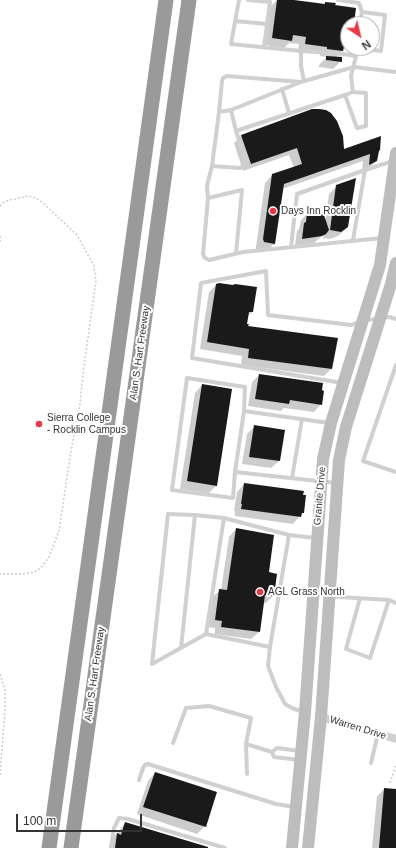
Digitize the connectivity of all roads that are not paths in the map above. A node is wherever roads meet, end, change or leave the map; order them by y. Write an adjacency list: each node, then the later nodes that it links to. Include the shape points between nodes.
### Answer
1 (166, 0): 73 (highway)
2 (189, 0): 74 (highway, Alan S. Hart Freeway)
3 (239, 0): 9 (lane)
4 (248, 0): 6 (lane)
5 (338, 0): 7 (lane, via 358,3)
6 (271, 1): 10 (lane)
7 (362, 12): 8 (lane); 13 (lane, via 385,14)
8 (361, 16)
9 (235, 20): 10 (lane); 11 (lane, via 231,44)
10 (267, 24): 11 (lane)
11 (264, 47): 12 (lane)
12 (301, 51): 14 (lane); 18 (lane)
13 (380, 51)
14 (340, 54)
15 (356, 56): 16 (lane)
16 (354, 67): 17 (lane); 18 (lane); 20 (lane, via 351,76)
17 (396, 72)
18 (303, 81): 19 (lane); 23 (lane, via 227,76 222,81)
19 (282, 89): 22 (lane); 24 (lane)
20 (353, 92): 21 (lane); 21 (lane, via 366,93 366,126 357,128)
21 (345, 95): 24 (lane)
22 (231, 110): 23 (lane); 25 (lane)
23 (219, 112): 27 (lane)
24 (289, 113): 25 (lane)
25 (236, 131): 27 (lane, via 245,165 240,168)
26 (396, 159): 28 (lane); 30 (street, Granite Drive)
27 (212, 166): 29 (lane, via 207,186)
28 (365, 170): 31 (lane); 32 (lane, via 297,194)
29 (208, 198): 33 (lane, via 203,254 205,258 209,260); 33 (lane, via 242,190)
30 (384, 238): 31 (lane); 37 (street, Granite Drive, via 380,265)
31 (354, 240): 32 (lane)
32 (291, 247): 33 (lane)
33 (236, 253)
34 (396, 263): 35 (street, Granite Drive)
35 (380, 318): 36 (lane, via 390,317); 37 (lane); 47 (street, Granite Drive, via 346,427)
36 (396, 320)
37 (363, 321): 39 (street, Granite Drive); 39 (lane, via 351,325 268,316 266,271 201,283 192,358)
38 (396, 365): 44 (lane, via 363,461)
39 (344, 383): 42 (street, Granite Drive)
40 (244, 411): 41 (lane); 43 (lane); 43 (lane, via 245,387 187,378 172,490 233,498)
41 (302, 419): 42 (lane); 45 (lane)
42 (331, 423): 46 (street, Granite Drive)
43 (235, 472): 45 (lane)
44 (396, 472)
45 (292, 478): 46 (lane)
46 (321, 482): 47 (lane); 51 (street, Granite Drive)
47 (336, 483): 53 (street, Granite Drive)
48 (195, 515): 49 (lane); 59 (lane); 59 (lane, via 168,514 152,664)
49 (224, 518): 50 (lane); 57 (lane)
50 (289, 535): 51 (lane); 58 (lane)
51 (317, 539): 52 (street, Granite Drive)
52 (315, 577): 53 (lane, via 320,590); 60 (street, Granite Drive)
53 (329, 595): 54 (lane); 61 (street, Granite Drive)
54 (360, 598): 55 (lane); 55 (lane, via 346,649 370,658)
55 (388, 600): 56 (lane)
56 (396, 602)
57 (206, 634): 58 (lane); 59 (lane)
58 (270, 647): 60 (lane, via 268,666 285,704)
59 (180, 648)
60 (305, 712): 61 (street); 67 (street, Granite Drive)
61 (321, 717): 62 (street, Warren Drive); 79 (street, Granite Drive)
62 (378, 734): 63 (street, Warren Drive); 68 (lane)
63 (396, 739)
64 (173, 743): 65 (lane, via 186,708 209,706 251,718)
65 (246, 744): 66 (lane); 69 (lane)
66 (272, 752): 67 (lane, via 277,748); 67 (lane, via 274,757)
67 (301, 756): 71 (street, Granite Drive)
68 (371, 763)
69 (247, 774)
70 (139, 780): 71 (lane, via 145,765 148,764 276,804)
71 (296, 807): 72 (street, Granite Drive)
72 (293, 835): 77 (street, Granite Drive); 78 (lane)
73 (49, 848)
74 (71, 848)
75 (111, 848): 76 (lane, via 114,828 119,818)
76 (225, 848)
77 (292, 848)
78 (296, 848)
79 (308, 848)

